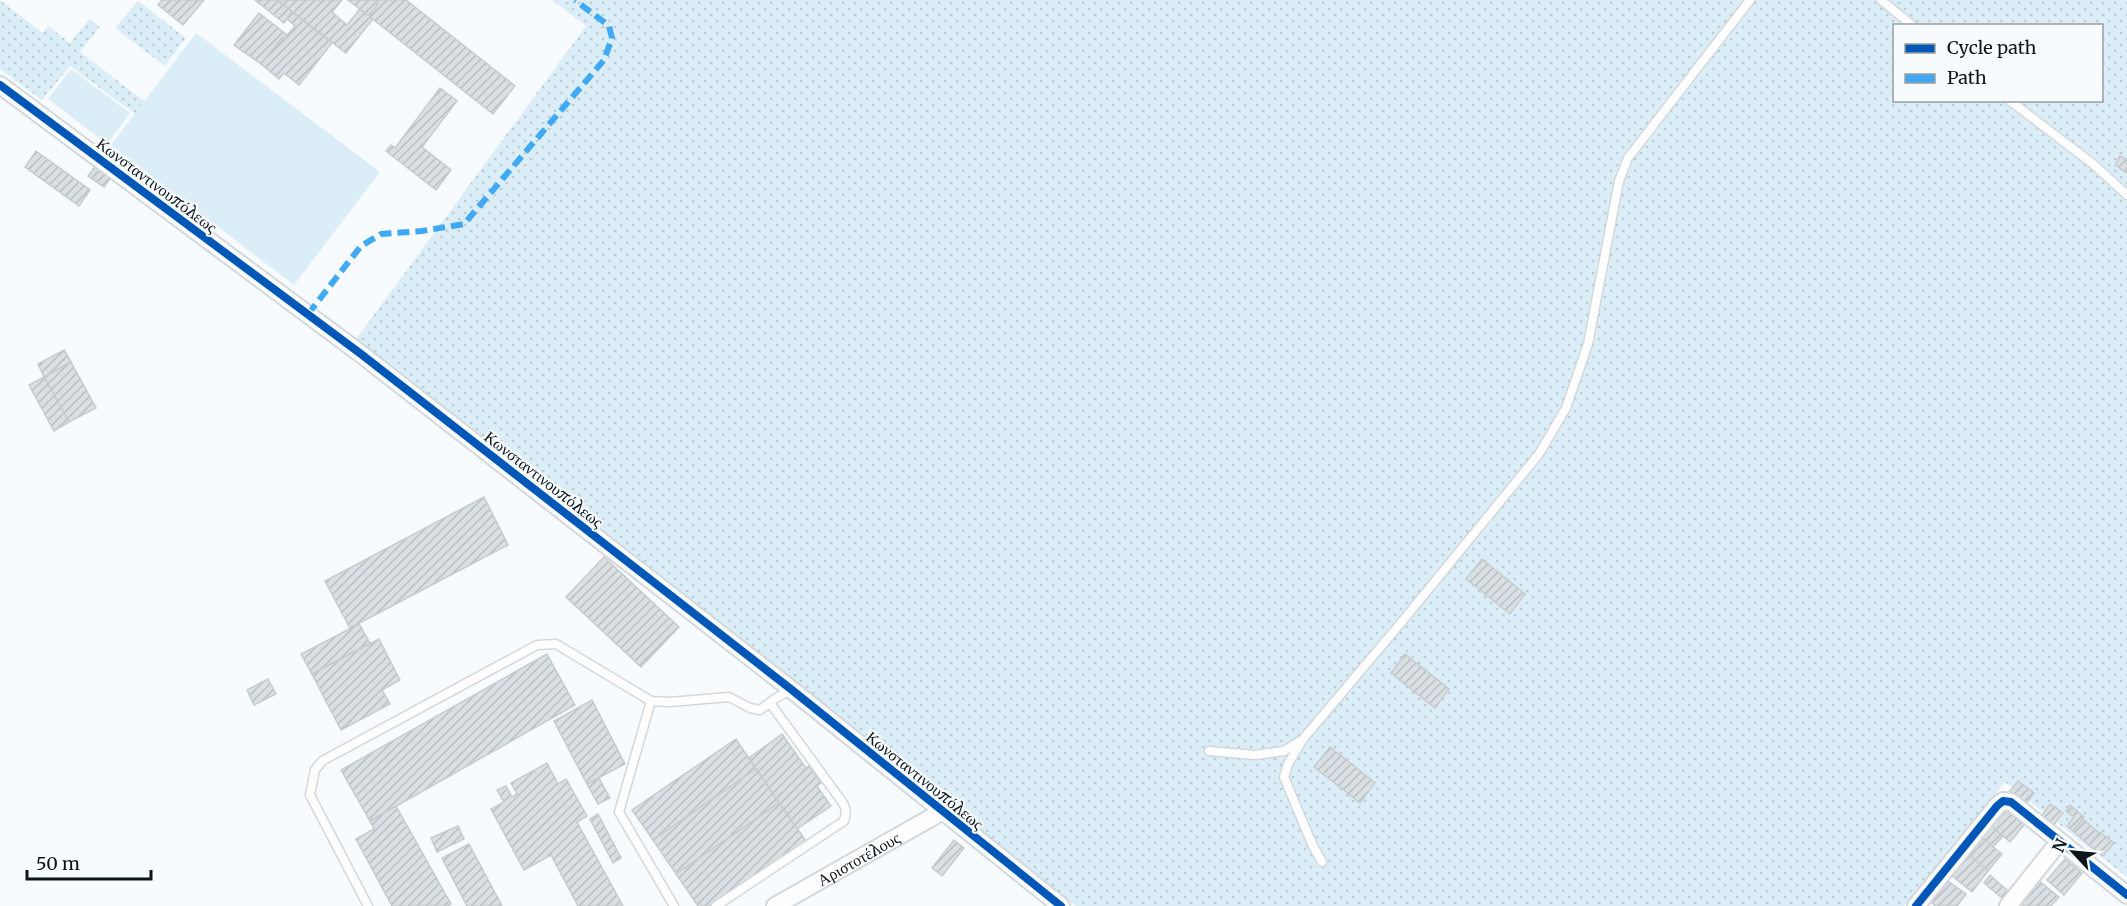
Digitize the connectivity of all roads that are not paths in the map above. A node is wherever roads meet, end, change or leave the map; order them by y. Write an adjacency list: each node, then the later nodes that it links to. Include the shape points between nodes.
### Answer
1 (1750, 0): 10 (lane, via 1628,158 1618,181 1588,344 1566,408 1539,454)
2 (1881, 0): 3 (lane)
3 (1911, 24)
4 (0, 85): 7 (street, Κωνσταντινουπόλεως, via 361,354)
5 (2012, 102): 6 (lane)
6 (2127, 195)
7 (792, 690): 9 (lane); 12 (street, Κωνσταντινουπόλεως)
8 (651, 701): 9 (lane, via 729,697 760,710); 16 (lane, via 556,644 537,645 322,760 315,770 310,795); 17 (lane, via 619,812)
9 (770, 703): 18 (lane, via 843,803 846,814 844,820)
10 (1303, 739): 11 (lane, via 1284,751 1255,755); 14 (lane, via 1284,777)
11 (1209, 751)
12 (943, 811): 19 (street, Αριστοτέλους); 20 (street, Κωνσταντινουπόλεως)
13 (2059, 842): 15 (street); 21 (street, via 2011,802 2003,801); 22 (street)
14 (1322, 862)
15 (2127, 895)
16 (368, 906)
17 (674, 906)
18 (716, 906)
19 (775, 906)
20 (1061, 906)
21 (1916, 906)
22 (2008, 906)

